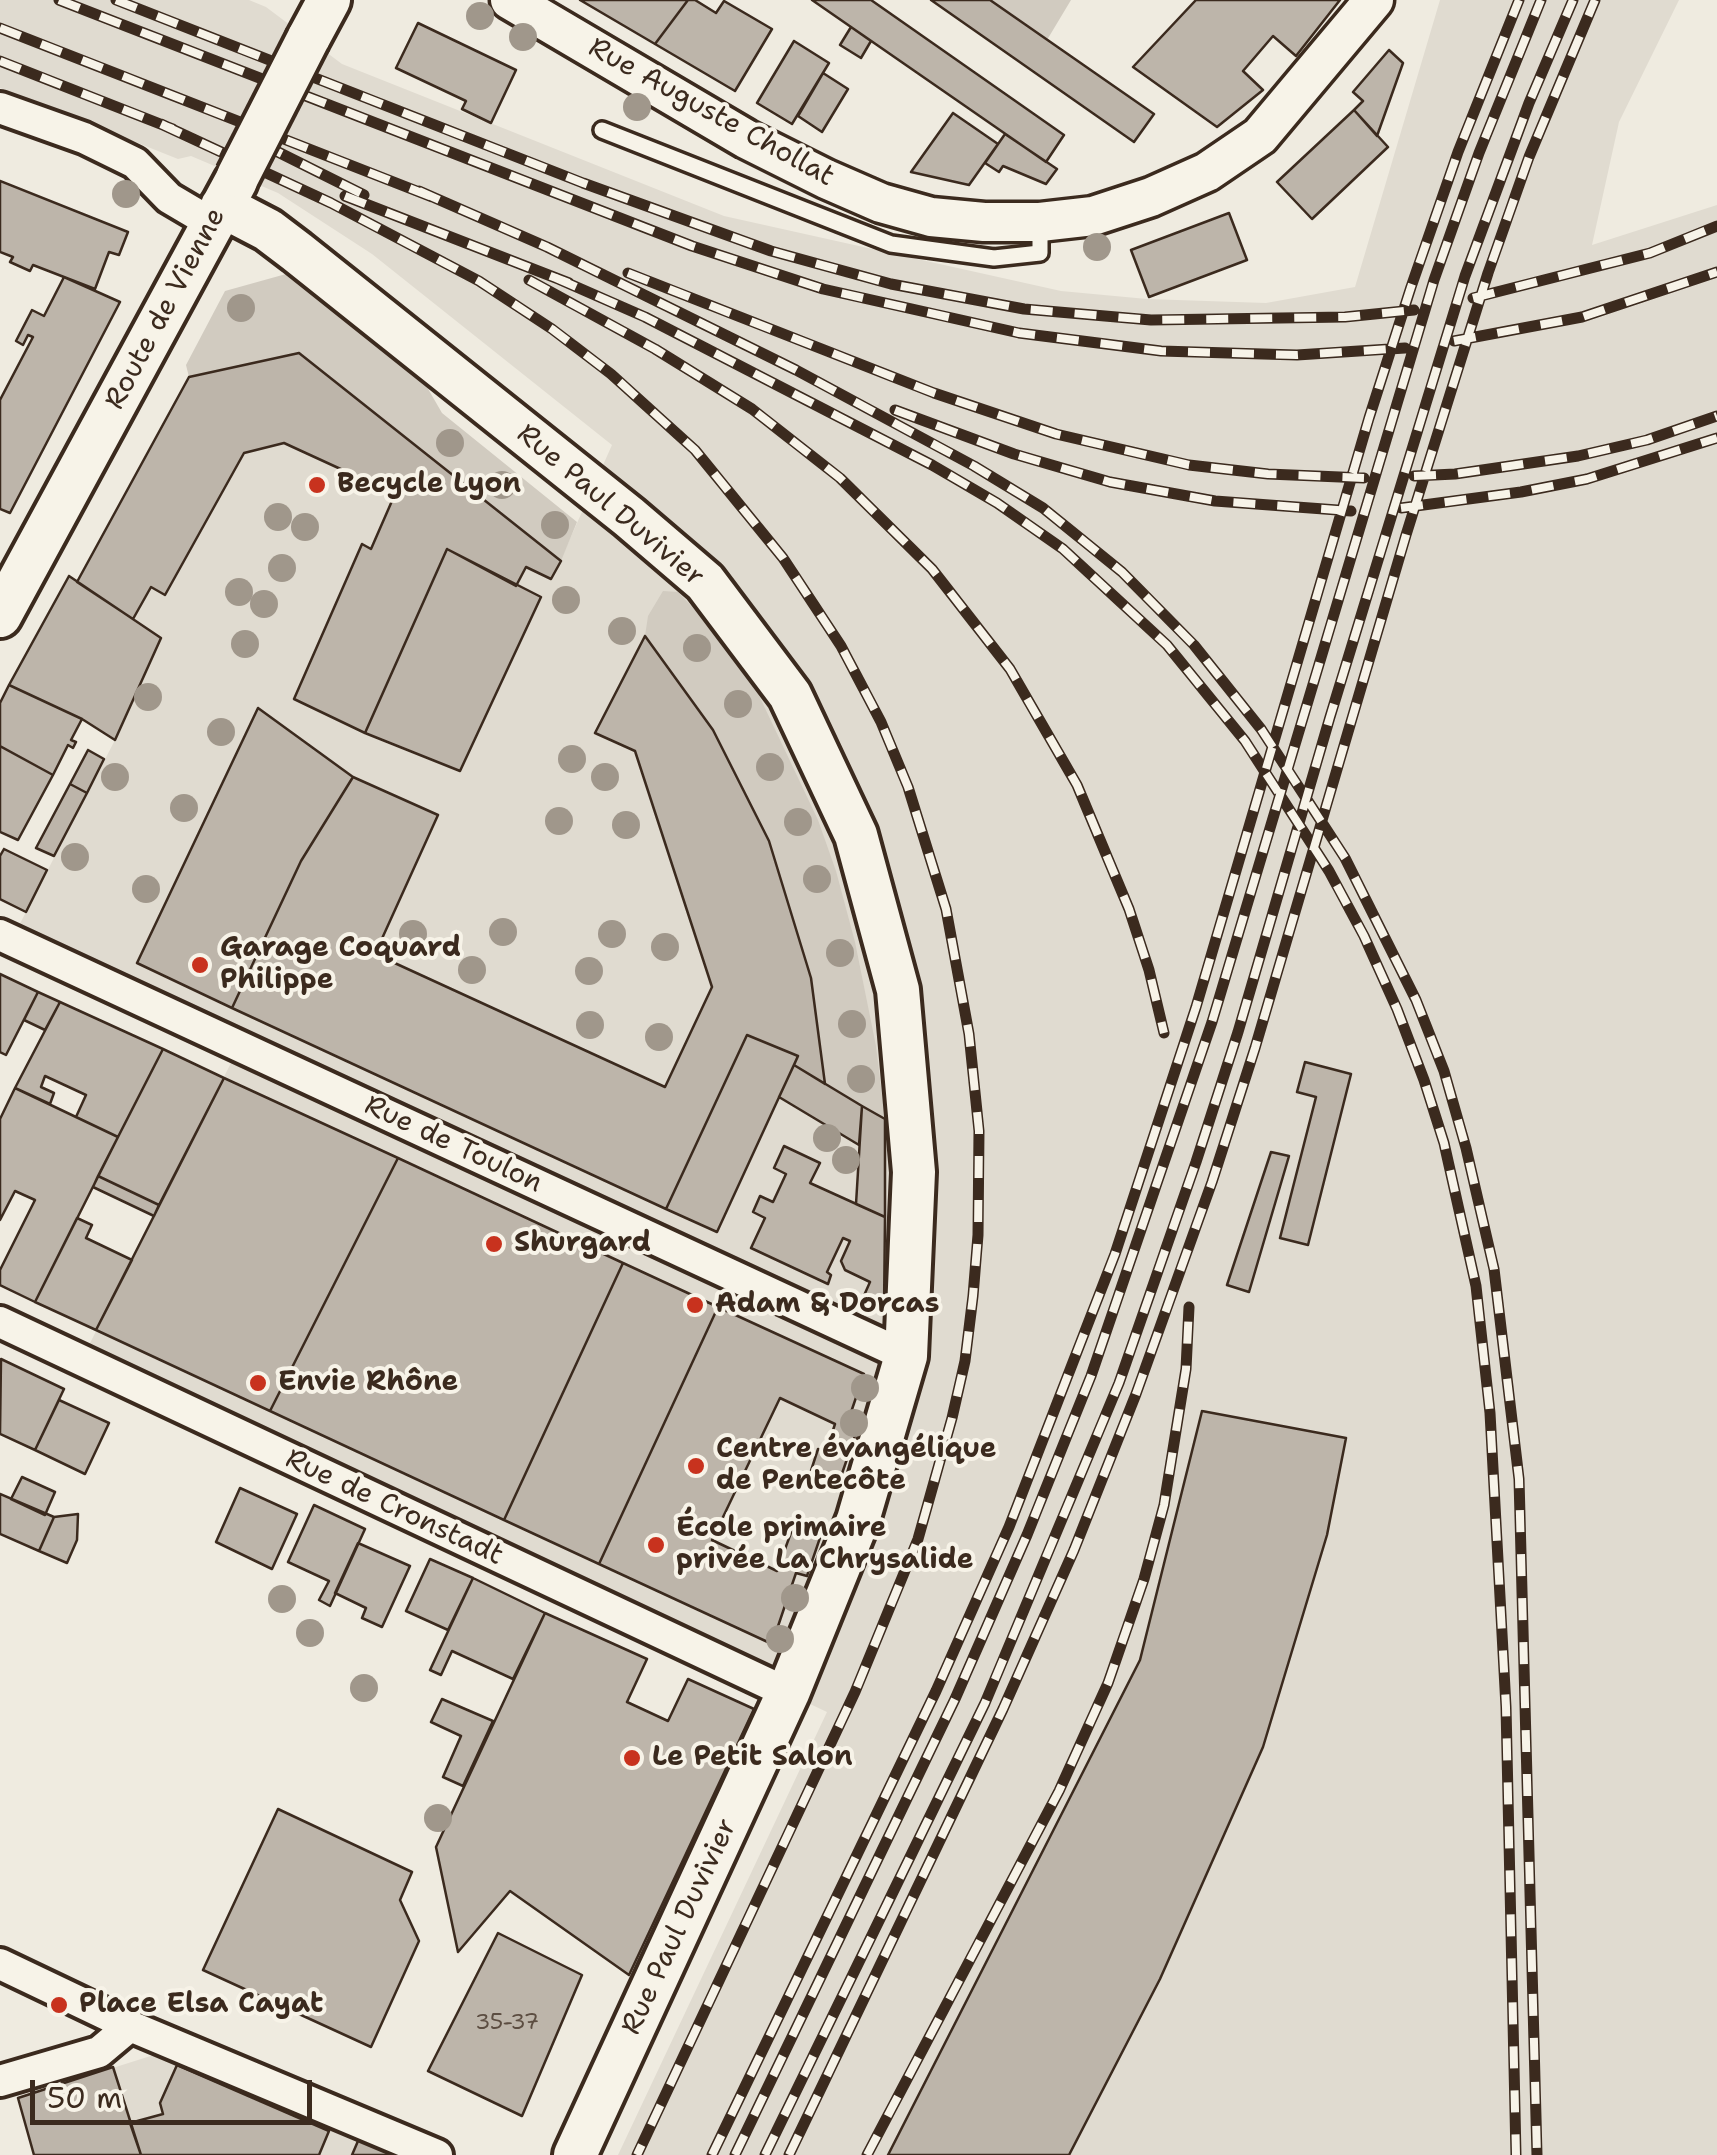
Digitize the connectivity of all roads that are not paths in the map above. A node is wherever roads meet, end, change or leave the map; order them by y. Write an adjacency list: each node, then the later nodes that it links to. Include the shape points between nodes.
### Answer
1 (329, 0): 6 (main road, Route de Vienne, bridge)
2 (510, 0): 7 (street, Rue Auguste Chollat, via 746,139 867,197 931,216)
3 (1374, 0): 7 (street, Rue Auguste Chollat, via 1260,136 1207,172 1092,216)
4 (0, 108): 6 (street, via 135,163 169,198)
5 (602, 130): 7 (lane, via 891,244 994,258 1040,252)
6 (224, 202): 8 (main road, Route de Vienne); 11 (main road, Rue Paul Duvivier, via 297,252 705,582 790,696 856,834 898,990 914,1172)
7 (1040, 222)
8 (0, 616)
9 (0, 934): 11 (street, Rue de Toulon)
10 (0, 1322): 12 (street, Rue de Cronstadt)
11 (906, 1356): 12 (main road, Rue Paul Duvivier, via 858,1520)
12 (788, 1693): 17 (main road, Rue Paul Duvivier)
13 (0, 1964): 14 (street)
14 (130, 2026): 15 (street, via 99,2052); 16 (street)
15 (0, 2081)
16 (437, 2155)
17 (575, 2155)

